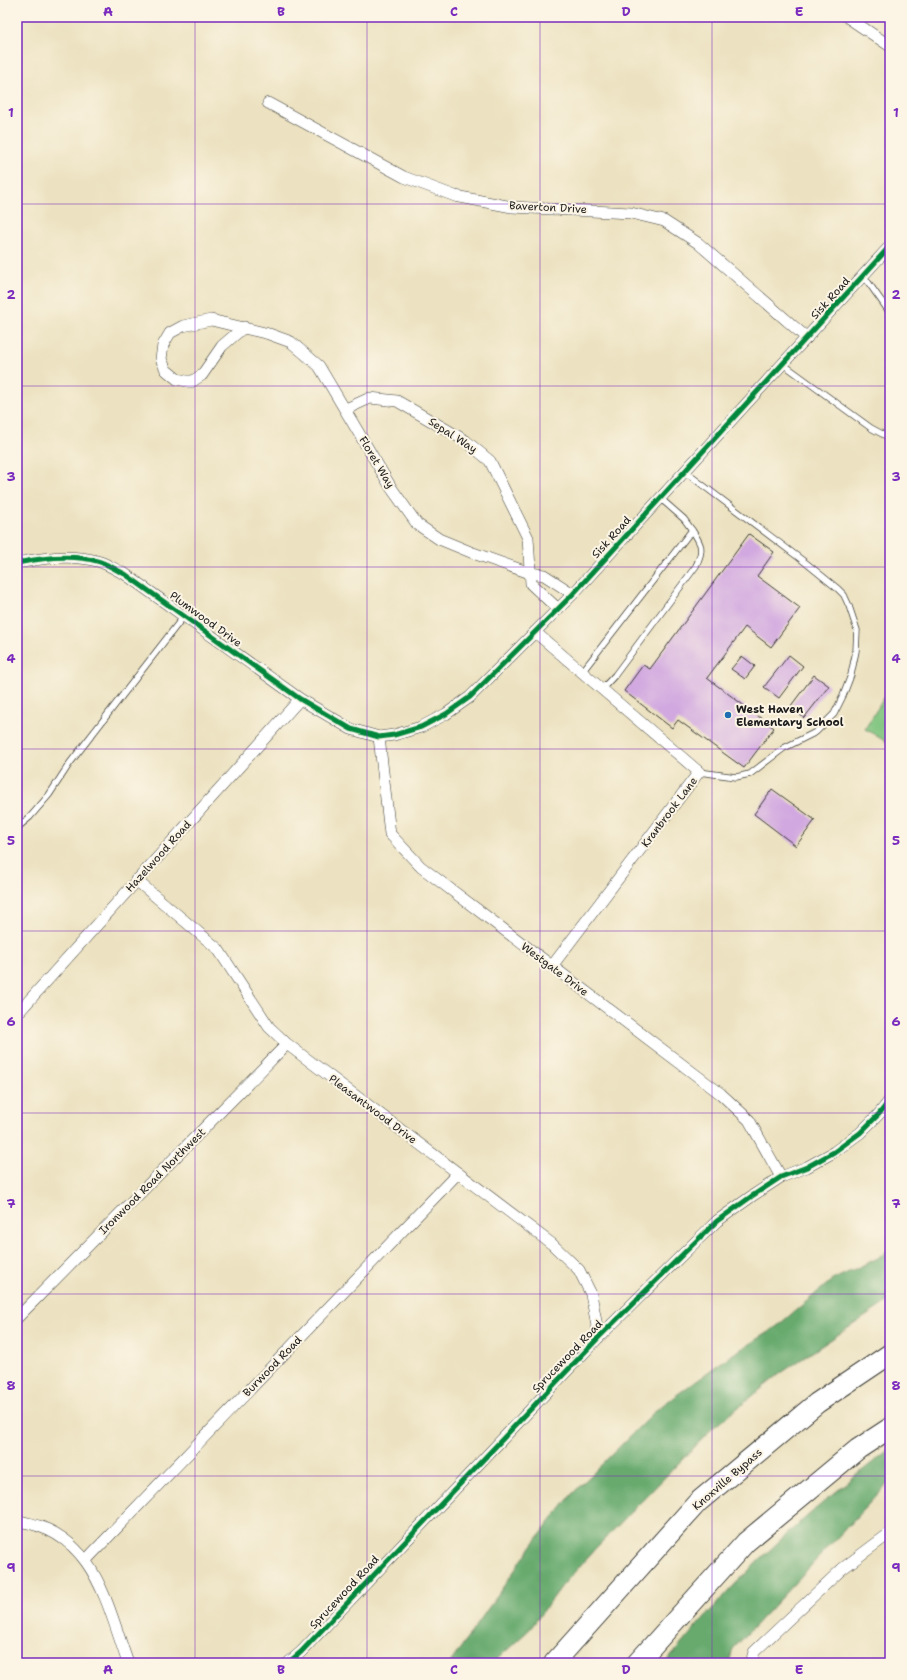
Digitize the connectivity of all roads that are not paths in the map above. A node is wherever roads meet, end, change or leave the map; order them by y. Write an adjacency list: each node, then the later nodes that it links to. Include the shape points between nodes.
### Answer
1 (846, 17): 2 (street)
2 (890, 46)
3 (268, 103): 8 (street, Baverton Drive, via 404,177 455,196 512,207 631,213 664,222 698,243)
4 (890, 246): 5 (street, Sisk Road)
5 (863, 275): 6 (lane); 8 (street, Sisk Road)
6 (890, 313)
7 (244, 327): 7 (street, Floret Way, via 211,320 183,326 170,333 163,345 161,359 166,370 177,379 191,382 202,375 222,346); 10 (street, Floret Way, via 291,342 319,366)
8 (807, 338): 9 (street, Sisk Road)
9 (783, 364): 11 (lane, via 871,428); 12 (street, Sisk Road)
10 (346, 409): 16 (street, Floret Way, via 392,488 417,524 439,539); 16 (street, Sepal Way, via 370,398 397,401 466,441 490,461 528,538)
11 (890, 436)
12 (684, 471): 13 (street, Sisk Road); 25 (lane, via 838,589 844,595 857,630 851,675 843,696 834,714 816,732 784,748 750,774 736,777)
13 (660, 498): 14 (lane, via 684,519); 17 (street, Sisk Road)
14 (692, 530): 21 (lane); 22 (lane, via 701,549 696,566)
15 (17, 564): 19 (street, Plumwood Drive, via 40,558 97,561 125,574)
16 (530, 573): 17 (street, Floret Way, via 544,575); 18 (street, via 532,584)
17 (573, 594): 18 (street, Sisk Road)
18 (558, 609): 20 (street, Sisk Road)
19 (184, 616): 23 (street, Plumwood Drive); 26 (lane, via 70,763 49,795)
20 (535, 632): 21 (street, Kranbrook Lane); 24 (street, Sisk Road, via 470,697 446,714 421,726)
21 (582, 672): 22 (street, Kranbrook Lane)
22 (602, 689): 25 (street, Kranbrook Lane)
23 (300, 699): 24 (street, Sisk Road, via 350,729); 27 (street, Hazelwood Road)
24 (379, 737): 28 (street, Westgate Drive, via 390,834 421,867)
25 (700, 772): 28 (street, Kranbrook Lane)
26 (17, 828)
27 (136, 880): 29 (street, Hazelwood Road); 30 (street, Pleasantwood Drive, via 218,949 269,1028)
28 (552, 966): 33 (street, Westgate Drive, via 721,1094 749,1120)
29 (17, 1014)
30 (287, 1044): 32 (street, Pleasantwood Drive); 34 (street, Ironwood Road Northwest)
31 (890, 1100): 33 (street, Sprucewood Road, via 860,1133 839,1148 807,1167)
32 (458, 1173): 35 (street, Pleasantwood Drive, via 552,1244 579,1270 591,1294); 40 (street, Burwood Road)
33 (781, 1177): 35 (street, Sprucewood Road, via 717,1221)
34 (17, 1318)
35 (599, 1337): 42 (street, Sprucewood Road)
36 (890, 1354): 43 (highway, Knoxville Bypass, via 817,1403 698,1502)
37 (890, 1428): 44 (highway, via 858,1449 746,1542)
38 (17, 1521): 40 (street, via 45,1529 69,1541)
39 (890, 1533): 45 (street, via 842,1569 754,1652)
40 (86, 1560): 41 (street, via 98,1582)
41 (128, 1663)
42 (288, 1663)
43 (554, 1663)
44 (637, 1663)
45 (751, 1663)

